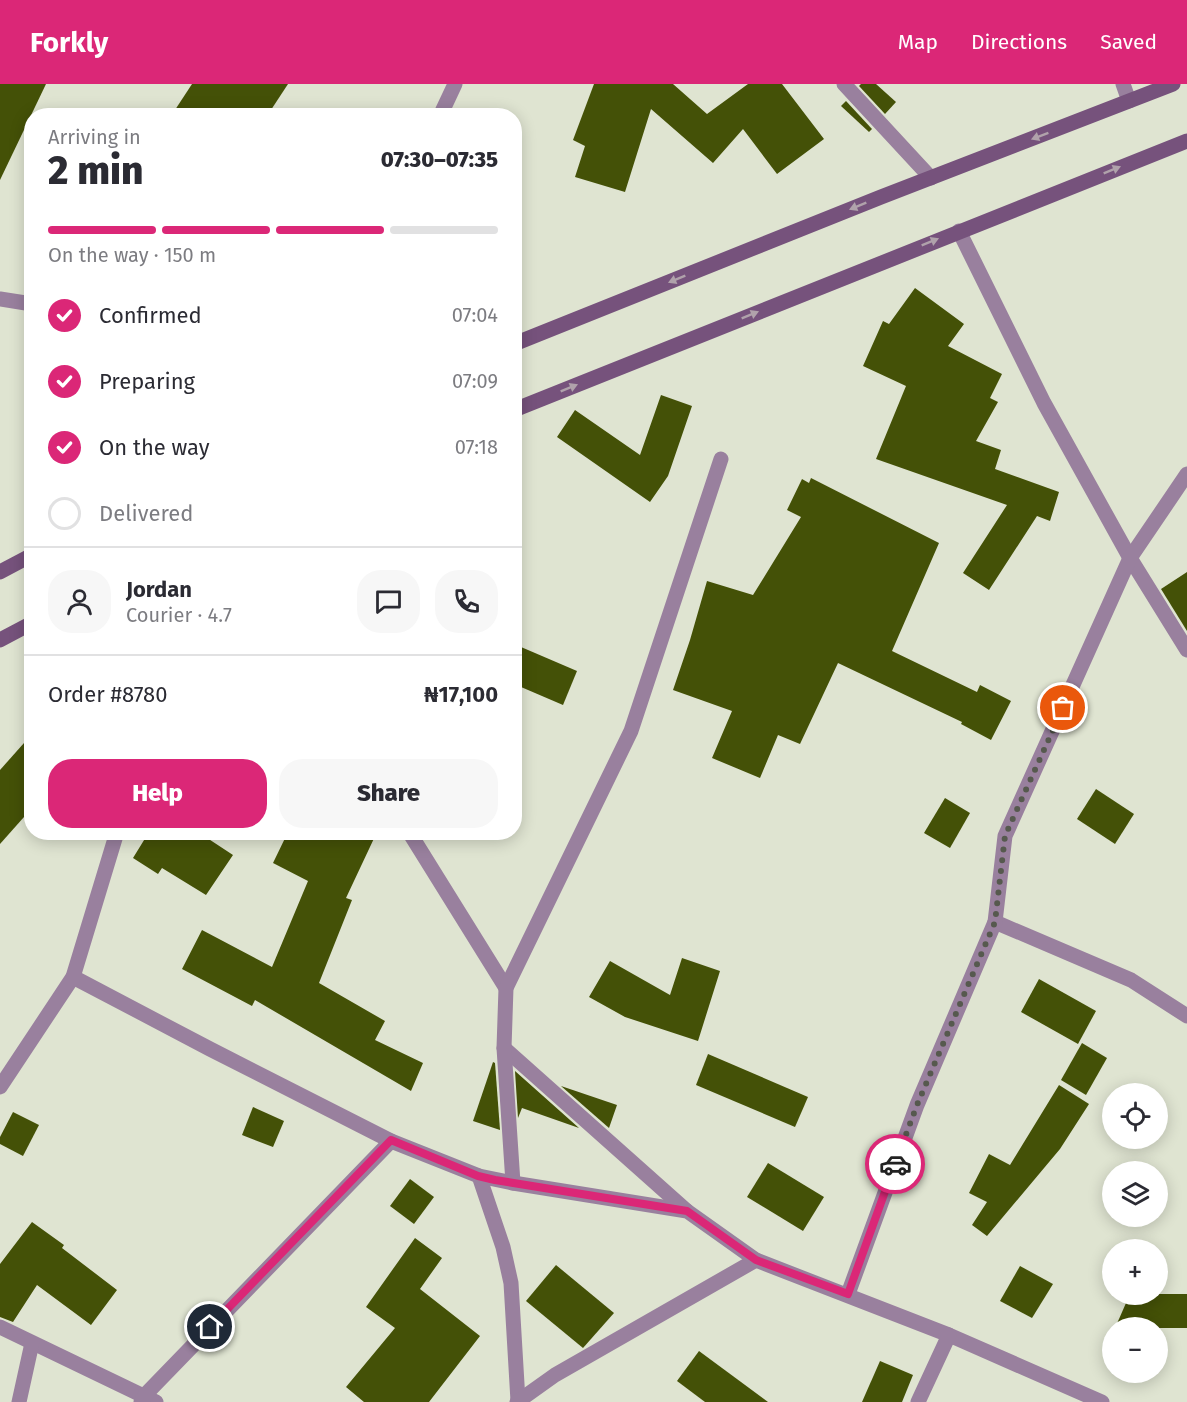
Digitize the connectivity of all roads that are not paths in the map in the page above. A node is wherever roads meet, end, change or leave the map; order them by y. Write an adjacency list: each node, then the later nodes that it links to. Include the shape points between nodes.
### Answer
1 (455, 84): 6 (street)
2 (844, 84): 8 (street)
3 (1123, 84): 5 (street)
4 (1173, 84): 5 (main road)
5 (1129, 101): 8 (main road, one-way to 8)
6 (444, 108)
7 (1187, 141): 9 (main road, one-way to 7)
8 (931, 178): 12 (main road, one-way to 12)
9 (959, 231): 13 (main road, one-way to 9); 16 (street, via 1044,403)
10 (0, 299): 11 (street)
11 (24, 303)
12 (522, 341)
13 (522, 407)
14 (721, 459): 26 (street, via 631,731)
15 (1187, 474): 16 (street)
16 (1130, 558): 21 (street); 24 (street, via 1005,836)
17 (24, 559): 18 (main road)
18 (0, 572)
19 (24, 627): 20 (main road)
20 (0, 640)
21 (1187, 650)
22 (115, 840): 25 (street)
23 (414, 840): 26 (street)
24 (995, 922): 27 (street, via 1131,980); 35 (street, via 917,1105)
25 (73, 976): 29 (street); 30 (street)
26 (506, 988): 28 (street)
27 (1187, 1016)
28 (504, 1048): 32 (street); 33 (street)
29 (0, 1087)
30 (391, 1140): 31 (street); 39 (street)
31 (478, 1176): 32 (street); 40 (street, via 511,1282)
32 (513, 1184): 33 (street)
33 (687, 1211): 34 (street)
34 (756, 1260): 35 (street); 40 (street, via 555,1375)
35 (848, 1294): 37 (street)
36 (0, 1327): 38 (street)
37 (949, 1335): 42 (street); 43 (street)
38 (32, 1343): 39 (street); 41 (street)
39 (147, 1400)
40 (517, 1401)
41 (19, 1402)
42 (918, 1402)
43 (1102, 1402)

